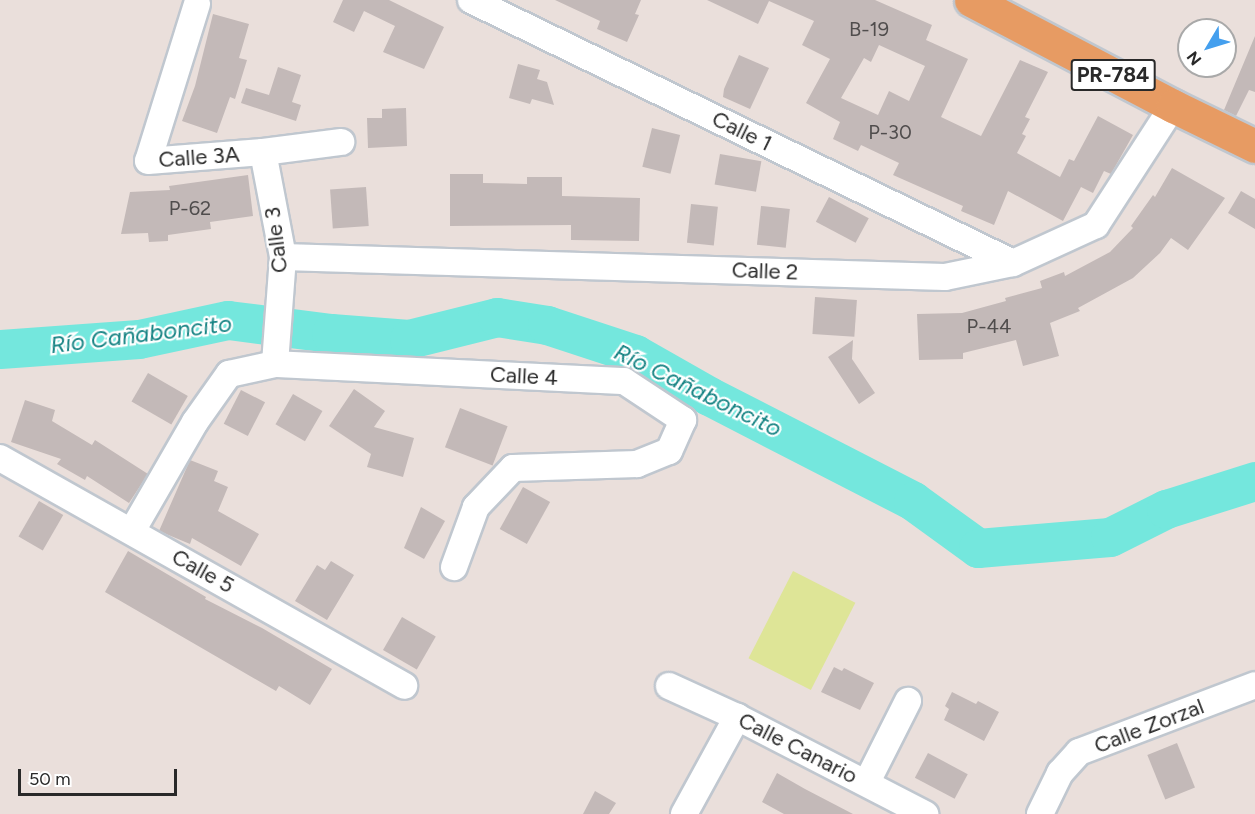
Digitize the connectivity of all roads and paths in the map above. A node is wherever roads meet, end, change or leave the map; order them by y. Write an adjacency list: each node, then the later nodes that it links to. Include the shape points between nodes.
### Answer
1 (471, 0): 9 (street, Calle 1)
2 (971, 0): 4 (main road, PR-784 / PR-784)
3 (197, 4): 7 (street, Calle 3A, via 148,161)
4 (1173, 106): 6 (main road, PR-784 / PR-784); 9 (street, Calle 2, via 1096,225)
5 (341, 142): 7 (street, Calle 3A)
6 (1255, 146)
7 (263, 152): 8 (street, Calle 3)
8 (283, 257): 9 (street, Calle 2, via 945,277); 10 (street, Calle 3)
9 (1013, 263)
10 (276, 352): 12 (street, Calle 4, via 228,374 195,422); 13 (street, Calle 4, via 624,381 683,420 669,451 638,464 513,468 476,507)
11 (0, 458): 12 (street, Calle 5)
12 (132, 531): 15 (street, Calle 5)
13 (454, 567)
14 (1255, 685): 22 (street, Calle Zorzal, via 1079,752 1060,773)
15 (404, 686)
16 (669, 686): 18 (street, Calle Canario)
17 (908, 701): 19 (street)
18 (737, 717): 19 (street, Calle Canario); 20 (street)
19 (867, 782): 21 (street, Calle Canario)
20 (684, 814)
21 (926, 814)
22 (1040, 814)

